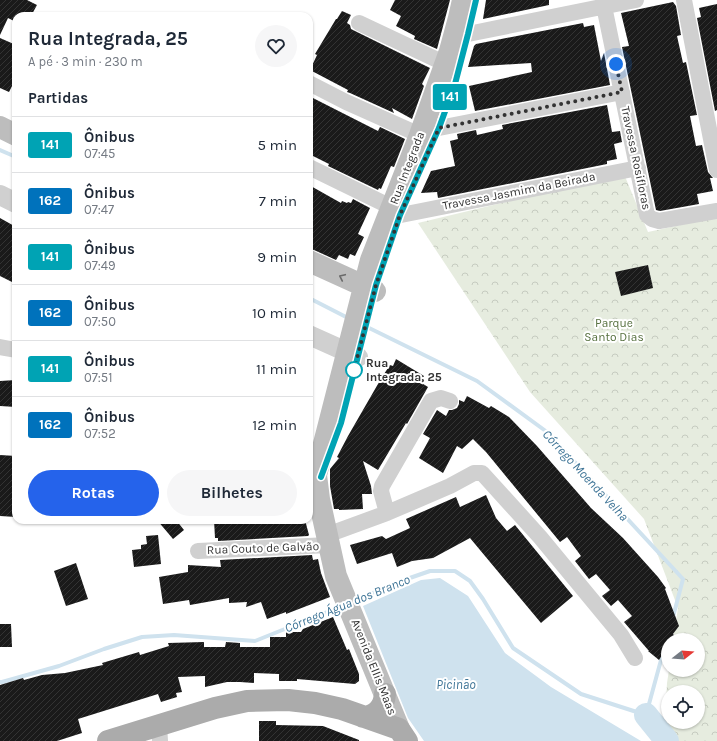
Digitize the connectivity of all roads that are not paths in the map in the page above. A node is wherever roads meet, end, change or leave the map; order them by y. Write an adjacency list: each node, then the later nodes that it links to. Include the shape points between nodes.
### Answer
1 (463, 0): 7 (main road, Rua Integrada)
2 (476, 0): 7 (main road, Rua Integrada)
3 (636, 0): 5 (street)
4 (684, 0): 18 (street)
5 (604, 6): 7 (street); 10 (street, Travessa Rosifloras)
6 (360, 23): 8 (street)
7 (462, 33): 8 (main road, Rua Integrada); 14 (main road, Rua Integrada, via 455,84)
8 (446, 64): 14 (main road, Rua Integrada)
9 (313, 85): 14 (street, via 346,102)
10 (622, 92): 14 (street); 16 (street, Travessa Rosifloras)
11 (0, 112): 12 (main road)
12 (12, 118)
13 (0, 127): 15 (main road)
14 (429, 131): 21 (main road, Rua Integrada)
15 (12, 133)
16 (638, 168): 21 (street, Travessa Jasmim da Beirada); 22 (street, Travessa Rosifloras, via 647,215 652,219 659,221)
17 (313, 169): 21 (street)
18 (717, 170)
19 (0, 195): 20 (street)
20 (12, 201)
21 (396, 211): 25 (main road, Rua Integrada)
22 (717, 211)
23 (313, 264): 25 (main road, one-way to 23)
24 (313, 278): 25 (main road)
25 (366, 303): 29 (main road, Rua Integrada)
26 (313, 336): 29 (street)
27 (0, 347): 28 (street)
28 (12, 349)
29 (354, 350): 31 (main road, Rua Integrada, via 341,423)
30 (450, 401): 32 (street, via 441,398 431,401 382,486)
31 (315, 475): 33 (main road, Avenida Ellis Maas)
32 (387, 513): 33 (street, Rua Couto de Galvão); 35 (street, Rua Couto de Galvão, via 474,473 482,474 540,537 621,635)
33 (328, 540): 34 (street, Rua Couto de Galvão); 36 (main road, Avenida Ellis Maas, via 336,576)
34 (198, 551)
35 (635, 658)
36 (385, 694): 37 (main road, via 380,710); 39 (main road, Avenida Ellis Maas)
37 (363, 717): 38 (main road, via 315,703 268,700 215,708); 39 (main road)
38 (160, 733): 40 (main road)
39 (403, 735)
40 (108, 741)

